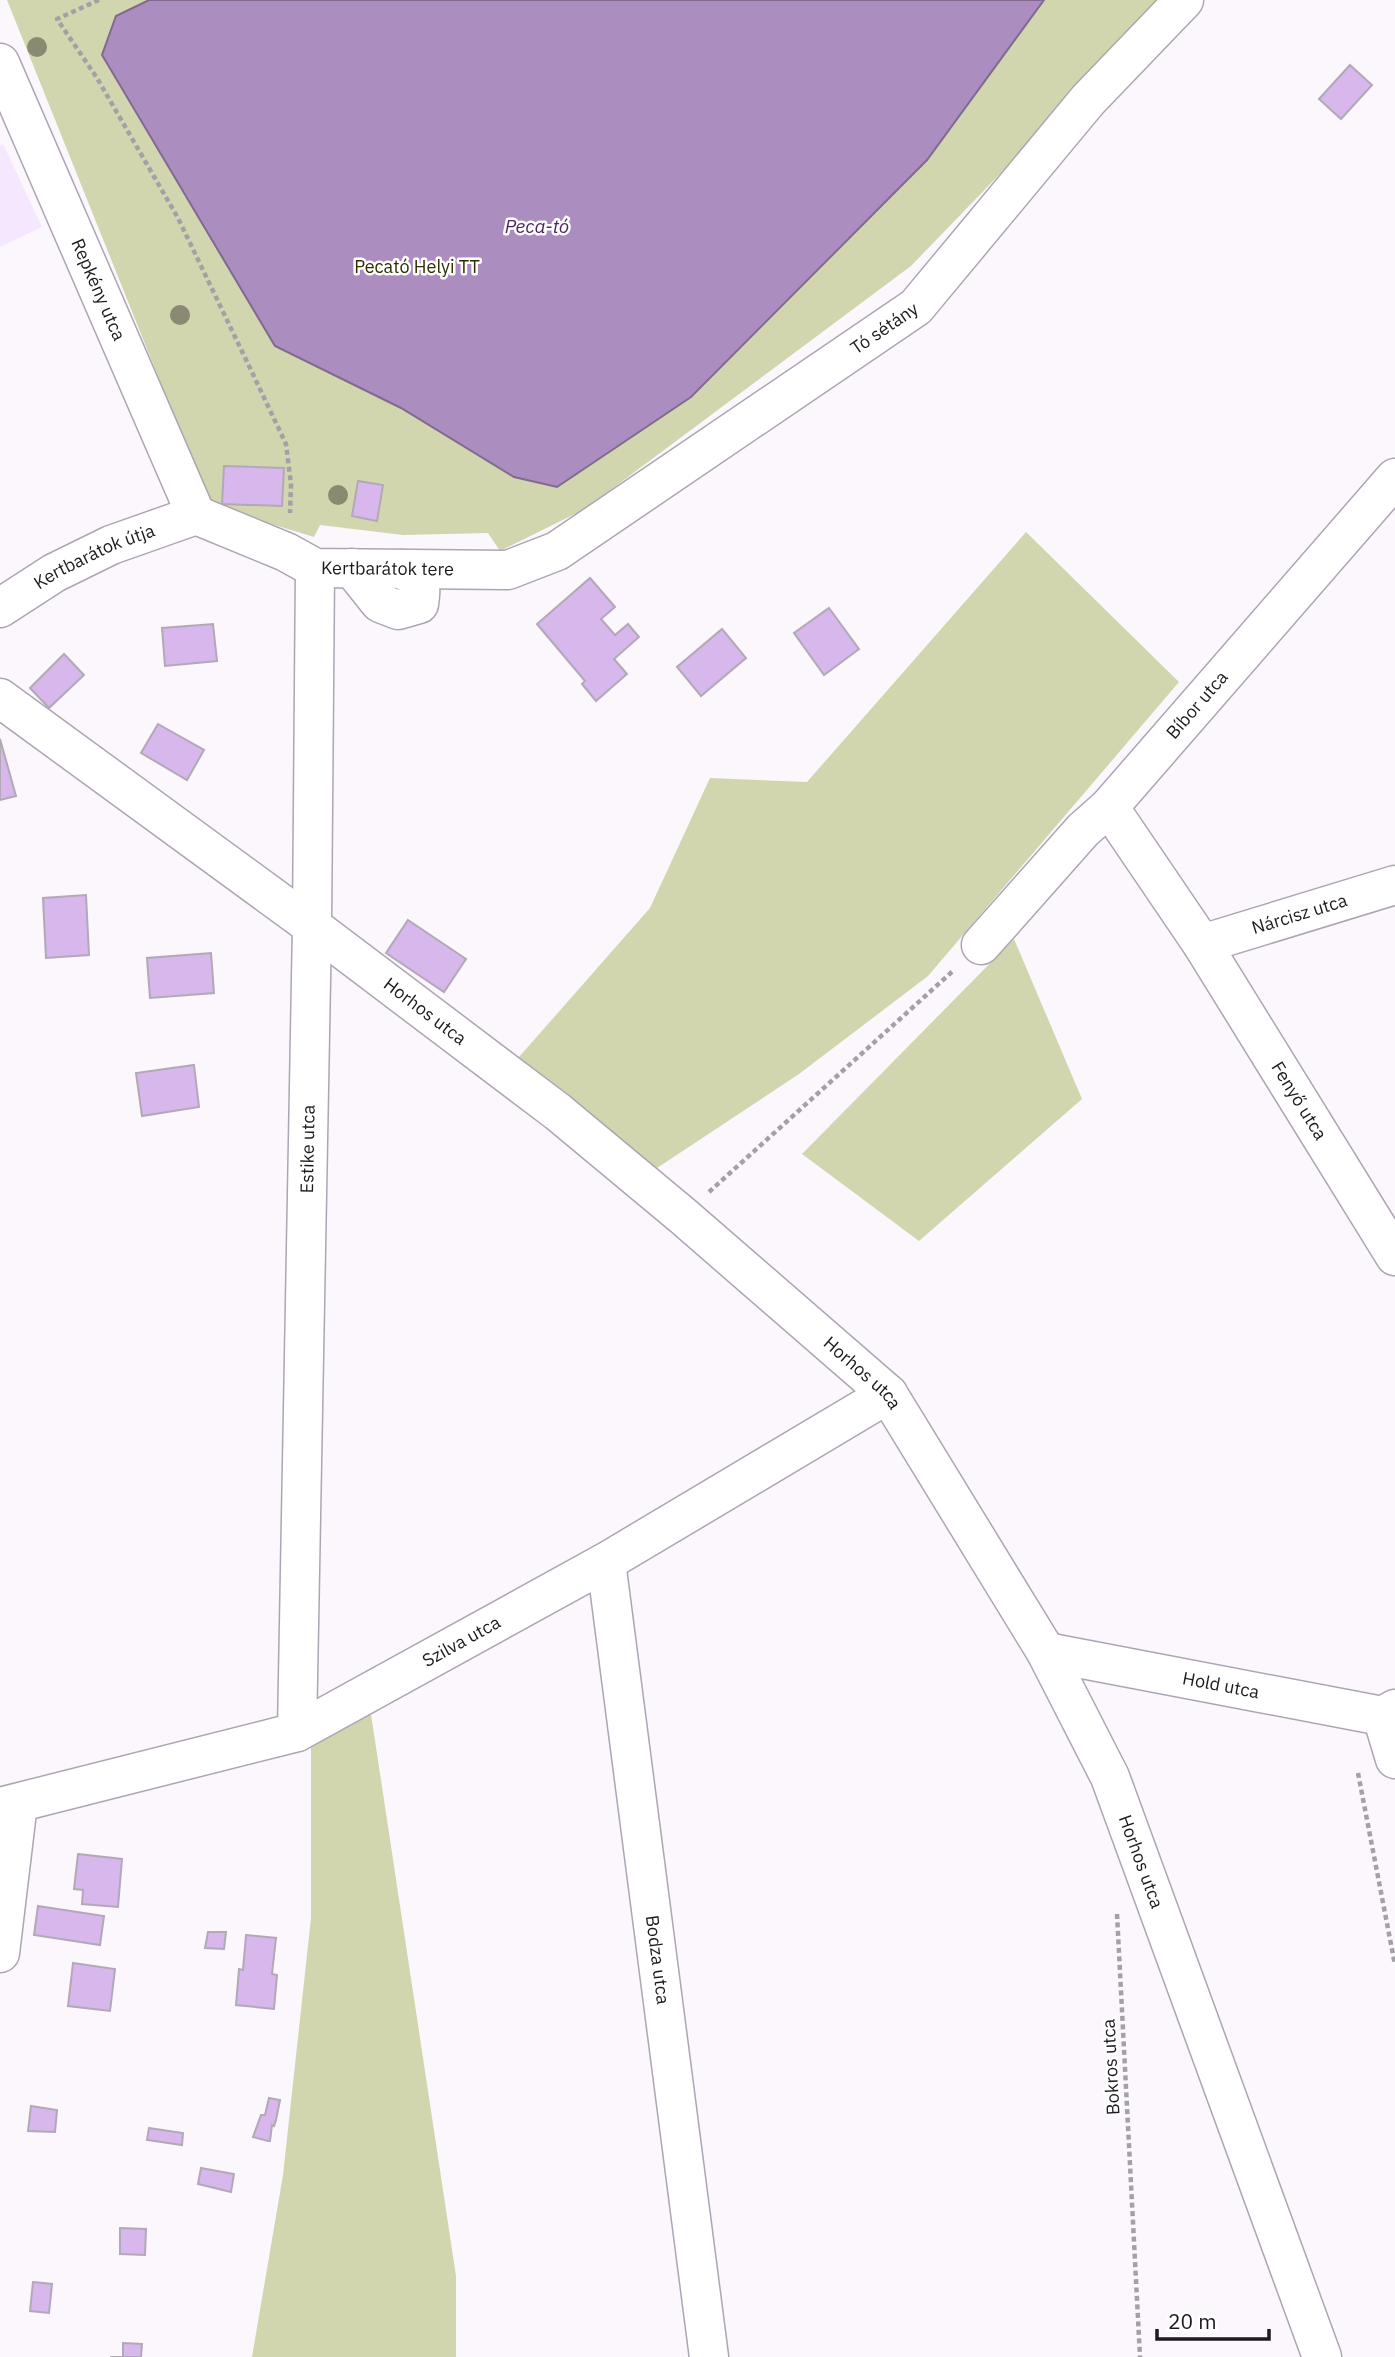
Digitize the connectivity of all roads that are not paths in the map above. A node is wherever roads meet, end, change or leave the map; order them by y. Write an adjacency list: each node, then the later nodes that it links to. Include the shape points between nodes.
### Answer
1 (1184, 0): 6 (street, Tó sétány, via 1088,100 916,307 557,551)
2 (0, 63): 4 (street, Repkény utca)
3 (1395, 478): 9 (street, Bíbor utca)
4 (196, 515): 5 (street, Kertbarátok tere); 7 (street, Kertbarátok útja, via 111,545 54,573)
5 (318, 563): 6 (street, Kertbarátok tere); 11 (street, Estike utca)
6 (508, 570)
7 (0, 608)
8 (0, 698): 11 (street, Horhos utca)
9 (1109, 807): 12 (street); 13 (street, Bíbor utca, via 1083,830)
10 (1395, 885): 12 (street, Nárcisz utca)
11 (312, 926): 15 (street, Horhos utca, via 558,1112); 19 (street, Estike utca)
12 (1202, 944): 14 (street, Fenyő utca)
13 (981, 946)
14 (1395, 1256)
15 (888, 1394): 16 (street, Szilva utca); 17 (street, Horhos utca)
16 (606, 1562): 19 (street, Szilva utca); 23 (street, Bodza utca)
17 (1046, 1652): 18 (street, Hold utca); 24 (street, Horhos utca, via 1110,1777)
18 (1374, 1712): 20 (street)
19 (297, 1732): 21 (street, Szilva utca)
20 (1395, 1759)
21 (9, 1805): 22 (street)
22 (0, 1953)
23 (709, 2357)
24 (1322, 2357)

